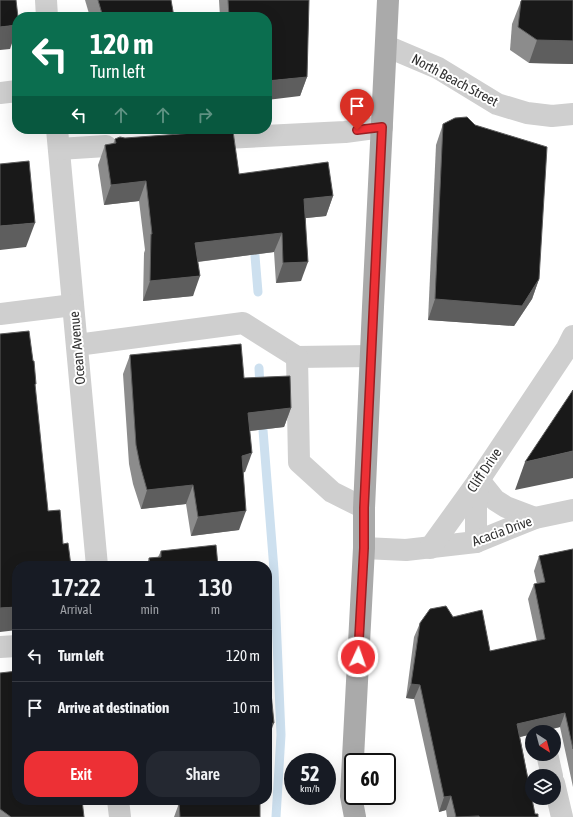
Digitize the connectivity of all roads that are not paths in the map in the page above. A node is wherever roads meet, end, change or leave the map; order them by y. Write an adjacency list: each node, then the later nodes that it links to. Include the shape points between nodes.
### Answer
1 (46, 0): 3 (street)
2 (388, 0): 4 (main road)
3 (47, 12)
4 (386, 46): 7 (street, North Beach Street, via 438,68 497,104 527,113 552,116); 8 (main road)
5 (12, 92): 6 (street)
6 (0, 93)
7 (573, 114)
8 (382, 127): 9 (street, via 344,132); 16 (main road)
9 (215, 138)
10 (58, 139): 11 (street); 12 (street, Ocean Avenue)
11 (116, 145)
12 (73, 305): 13 (street); 15 (street, Ocean Avenue)
13 (0, 314)
14 (573, 336): 18 (street, Cliff Drive)
15 (77, 345): 17 (street, via 242,323); 25 (street, Ocean Avenue)
16 (370, 356): 17 (street); 19 (main road)
17 (296, 357): 19 (street, via 299,462 332,492)
18 (479, 480): 21 (street, via 495,500); 22 (street); 24 (street, Cliff Drive)
19 (364, 508): 23 (main road)
20 (573, 510): 21 (street, Acacia Drive)
21 (535, 518): 22 (street, Acacia Drive)
22 (476, 542): 24 (street, Acacia Drive)
23 (364, 548): 24 (street); 31 (main road, via 351,796)
24 (430, 548)
25 (97, 561)
26 (12, 646): 27 (street)
27 (0, 647)
28 (119, 805): 30 (street)
29 (559, 805): 32 (street)
30 (120, 817)
31 (355, 817)
32 (562, 817)

